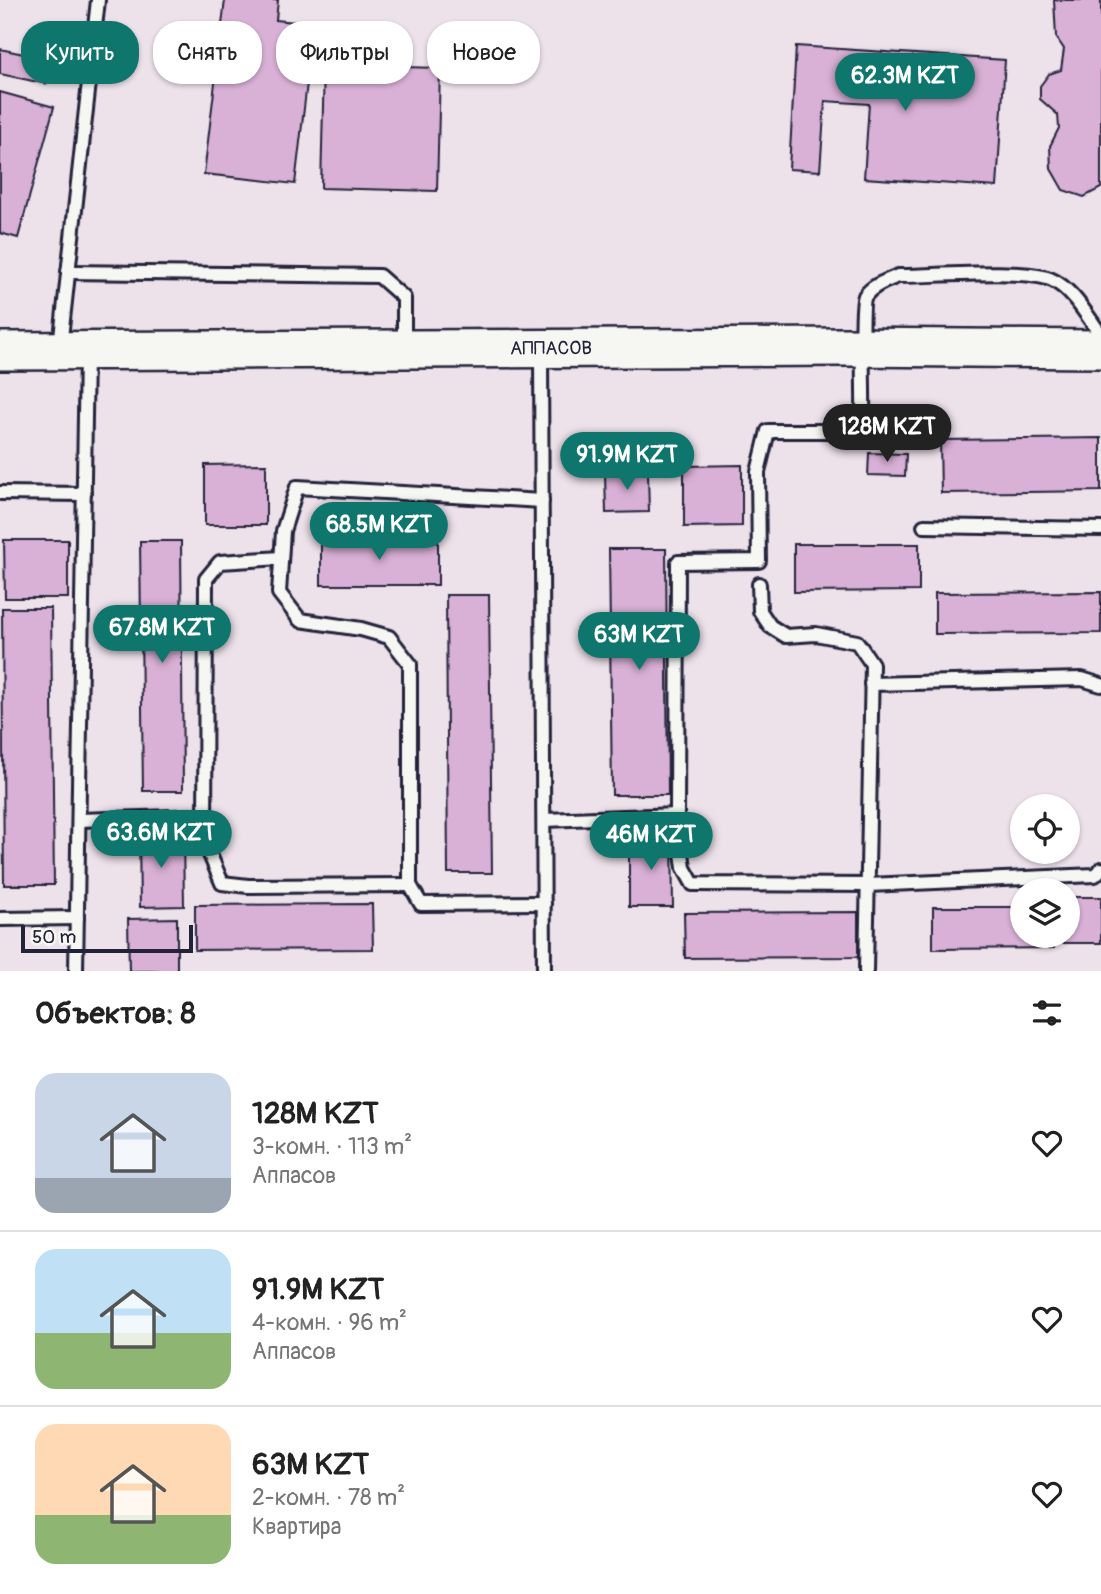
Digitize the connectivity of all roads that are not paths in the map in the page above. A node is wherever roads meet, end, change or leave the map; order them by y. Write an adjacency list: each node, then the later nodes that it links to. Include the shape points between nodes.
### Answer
1 (98, 0): 2 (lane)
2 (68, 272): 5 (lane, via 379,276 404,298); 9 (lane)
3 (1101, 335): 4 (lane, via 1069,293 1051,279 1026,275 898,276 866,295 860,308)
4 (864, 347): 6 (street, АППАСОВ); 7 (street, АППАСОВ); 19 (lane, via 863,415 842,431 768,431 758,472 759,561 678,562)
5 (404, 349): 6 (street, АППАСОВ); 9 (street, АППАСОВ)
6 (541, 349): 12 (lane)
7 (1101, 349)
8 (0, 351): 9 (street, АППАСОВ)
9 (73, 351): 11 (lane)
10 (0, 493): 11 (lane)
11 (84, 494): 21 (lane)
12 (542, 501): 15 (lane, via 297,487 283,531); 22 (lane)
13 (924, 526): 14 (lane)
14 (1101, 529)
15 (281, 558): 20 (lane, via 220,562 206,579); 25 (lane, via 279,593 300,620 389,637 410,664)
16 (759, 584): 17 (lane, via 760,611 770,626 786,635 816,634 857,642 872,664)
17 (871, 684): 18 (lane, via 1082,678); 24 (lane)
18 (1101, 685)
19 (677, 815): 22 (lane); 24 (lane, via 684,867 693,884)
20 (205, 816): 21 (lane); 25 (lane, via 205,843 222,883)
21 (79, 820): 27 (lane)
22 (544, 820): 26 (lane)
23 (1101, 869): 24 (lane, via 1095,874)
24 (868, 884): 31 (lane)
25 (411, 885): 26 (lane, via 421,904)
26 (544, 903): 30 (lane)
27 (77, 918): 28 (lane); 29 (lane)
28 (0, 919)
29 (76, 971)
30 (544, 971)
31 (866, 971)

